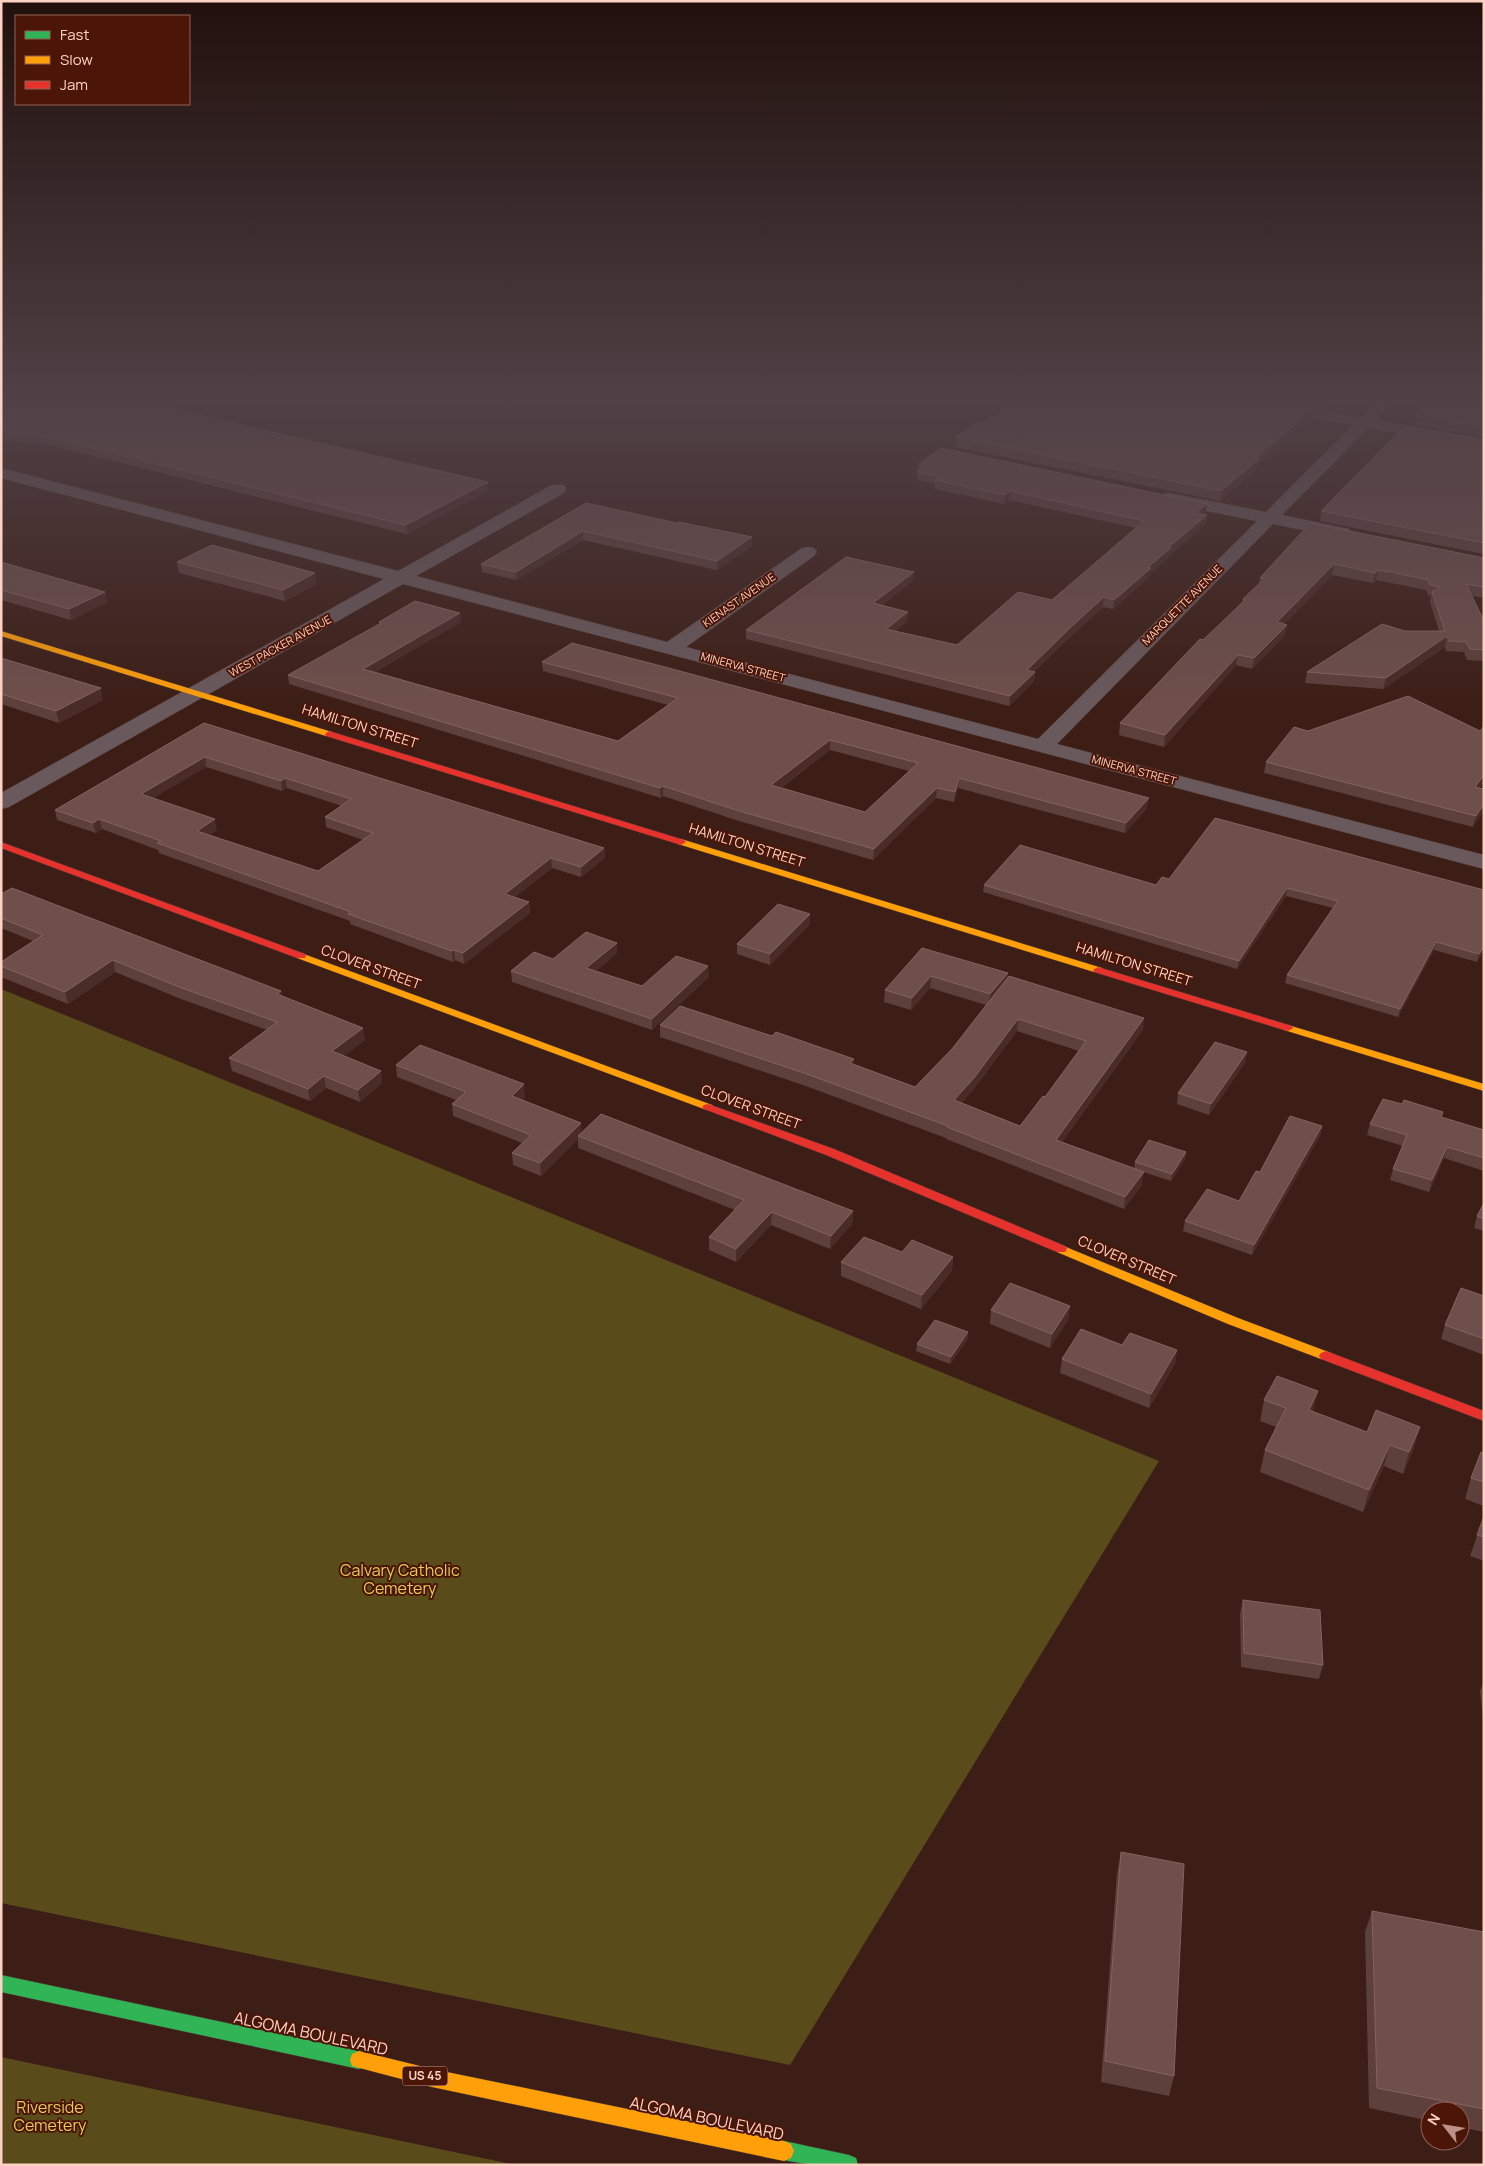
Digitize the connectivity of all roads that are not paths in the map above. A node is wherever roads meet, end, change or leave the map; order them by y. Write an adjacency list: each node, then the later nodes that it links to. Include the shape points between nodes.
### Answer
1 (113, 502): 8 (street, MINERVA STREET)
2 (535, 502): 8 (street, WEST PACKER AVENUE)
3 (1191, 502): 5 (street)
4 (1284, 502): 5 (street, MARQUETTE AVENUE)
5 (1268, 518): 6 (street); 12 (street, MARQUETTE AVENUE)
6 (1356, 536)
7 (808, 552): 10 (street, KIENAST AVENUE)
8 (403, 577): 10 (street, MINERVA STREET); 11 (street, WEST PACKER AVENUE)
9 (1, 633): 11 (street, HAMILTON STREET)
10 (671, 648): 12 (street, MINERVA STREET)
11 (197, 692): 13 (street, WEST PACKER AVENUE); 16 (street, HAMILTON STREET)
12 (1043, 746): 15 (street, MINERVA STREET)
13 (1, 802)
14 (1, 845): 17 (street, CLOVER STREET, via 830,1152 1233,1321)
15 (1484, 862)
16 (1484, 1088)
17 (1484, 1416)
18 (1, 1983): 19 (street, ALGOMA BOULEVARD / US 45)
19 (849, 2165)

